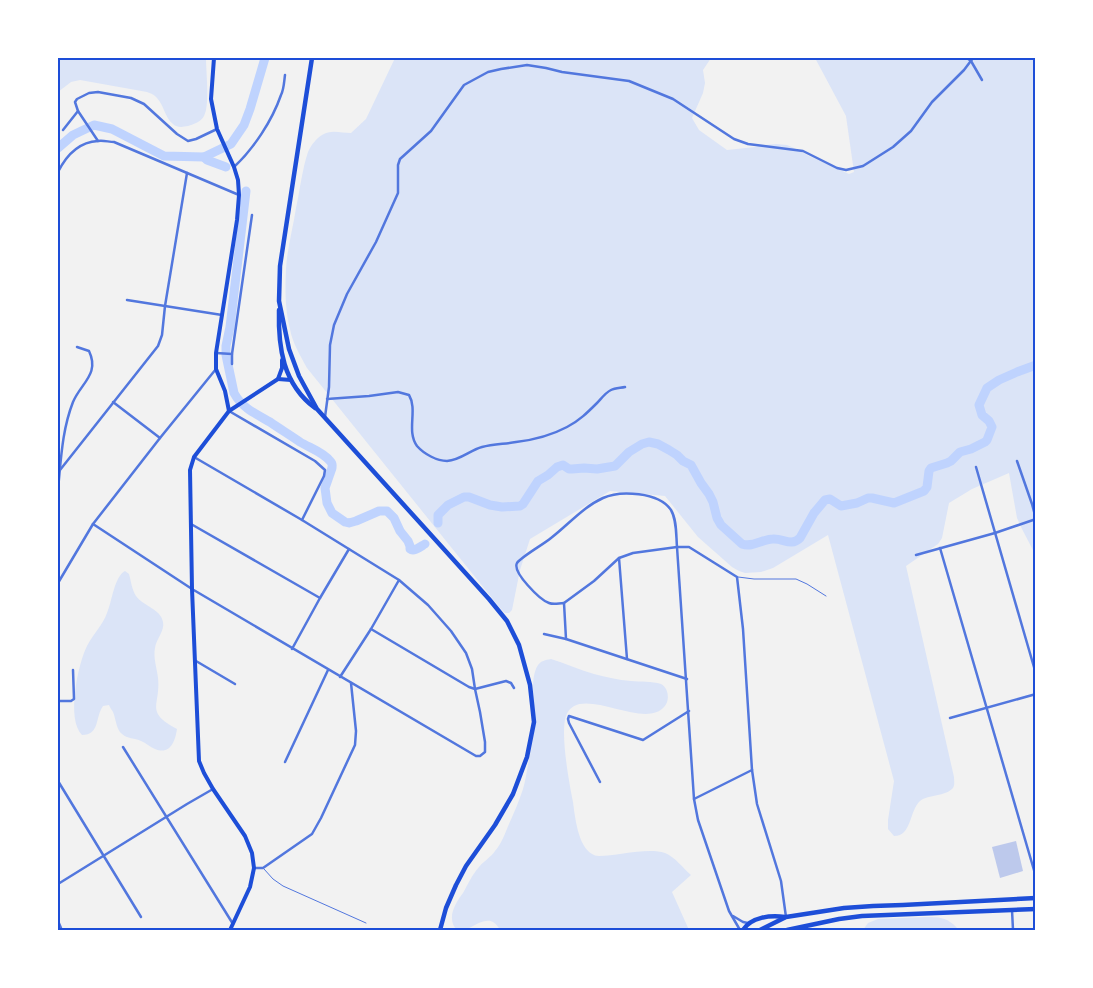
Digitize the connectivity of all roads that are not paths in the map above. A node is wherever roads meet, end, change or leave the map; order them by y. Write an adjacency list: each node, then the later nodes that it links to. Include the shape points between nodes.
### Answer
1 (214, 58): 9 (main road, via 212,99)
2 (312, 58): 18 (main road, via 280,266)
3 (967, 58): 5 (street)
4 (973, 58): 5 (street)
5 (971, 61): 7 (street); 30 (street, via 932,102 911,132 863,166 846,170 803,151 748,144 734,139 673,99 629,81 527,65 501,68 475,78 464,85 431,131 400,159 398,193 334,325)
6 (285, 75): 12 (street, via 282,93 264,129 246,156)
7 (982, 80)
8 (78, 111): 9 (street, via 77,99 98,92 131,98 144,104 188,141); 10 (street); 11 (street)
9 (217, 129): 12 (main road)
10 (63, 130)
11 (98, 141): 13 (street, via 83,144 72,151); 14 (street, via 114,142)
12 (234, 167): 15 (main road)
13 (58, 172)
14 (187, 173): 15 (street); 19 (street)
15 (239, 194): 20 (main road)
16 (252, 215): 23 (street)
17 (127, 300): 19 (street)
18 (279, 301): 24 (main road); 32 (main road, via 289,349)
19 (165, 306): 20 (street); 31 (street, via 158,346)
20 (222, 314): 22 (main road)
21 (78, 347): 39 (street, via 89,351 93,370 73,402 64,434)
22 (216, 353): 23 (street); 26 (main road)
23 (232, 354): 25 (street)
24 (282, 360): 27 (main road); 28 (main road)
25 (232, 364)
26 (216, 369): 33 (main road); 35 (street)
27 (278, 378): 28 (main road); 33 (main road)
28 (291, 380): 32 (main road)
29 (625, 386): 30 (street, via 611,390 567,427 534,439 482,446 447,461 429,456 416,444 409,395 398,392)
30 (327, 399): 34 (street)
31 (113, 402): 35 (street); 39 (street)
32 (316, 409): 34 (main road)
33 (229, 411): 36 (main road); 42 (street, via 325,470)
34 (325, 419): 103 (main road, via 507,621 520,646 530,685 534,722 527,757 513,794 456,885)
35 (160, 438): 43 (street)
36 (194, 457): 42 (street); 44 (main road, via 190,470)
37 (1017, 461): 41 (street)
38 (976, 467): 45 (street)
39 (60, 470): 40 (street)
40 (58, 489)
41 (1036, 519): 45 (street)
42 (302, 520): 48 (street)
43 (93, 524): 53 (street); 54 (street)
44 (191, 524): 54 (main road); 56 (street)
45 (994, 533): 47 (street); 66 (street)
46 (677, 547): 50 (street); 51 (street, via 688,547); 57 (street, via 676,526 670,510 661,501 636,493 603,498 517,563 518,573 542,599 548,603); 68 (street)
47 (940, 548): 49 (street); 75 (street)
48 (349, 549): 52 (street); 56 (street)
49 (916, 555)
50 (619, 558): 57 (street); 62 (street)
51 (737, 577): 55 (lane, via 796,579); 80 (street)
52 (399, 580): 58 (street); 72 (street, via 452,631 466,653)
53 (58, 583)
54 (192, 589): 61 (street); 63 (main road)
55 (826, 596)
56 (320, 598): 61 (street)
57 (564, 603): 60 (street)
58 (371, 629): 67 (street); 72 (street)
59 (544, 634): 60 (street)
60 (566, 639): 62 (street)
61 (292, 649): 65 (street)
62 (627, 659): 68 (street)
63 (194, 660): 70 (street); 83 (main road, via 199,761)
64 (73, 670): 74 (street, via 74,699)
65 (328, 670): 67 (street); 79 (street)
66 (1036, 674)
67 (340, 677): 69 (street)
68 (686, 679): 76 (street)
69 (351, 683): 72 (street, via 480,756 485,742); 88 (street, via 355,745 325,810 312,834)
70 (235, 684)
71 (514, 688): 72 (street, via 506,681)
72 (475, 689)
73 (1036, 694): 75 (street)
74 (58, 701)
75 (986, 708): 77 (street); 89 (street)
76 (689, 711): 82 (street, via 643,740 569,716 569,723); 84 (street)
77 (950, 718)
78 (122, 747): 85 (street)
79 (285, 762)
80 (752, 770): 84 (street); 96 (street, via 757,804 781,881)
81 (58, 781): 86 (street)
82 (600, 782)
83 (213, 790): 85 (street); 87 (main road, via 246,836)
84 (694, 799): 94 (street)
85 (166, 817): 86 (street); 100 (street)
86 (104, 855): 90 (street); 95 (street)
87 (254, 868): 88 (street); 100 (main road, via 250,887)
88 (264, 868): 98 (lane, via 283,886)
89 (1036, 877)
90 (58, 884)
91 (1036, 898): 96 (main road, via 874,906)
92 (1036, 909): 93 (main road)
93 (1012, 910): 106 (main road, via 862,916); 107 (street)
94 (729, 911): 99 (street); 104 (street)
95 (141, 916)
96 (786, 917): 99 (main road, via 768,916); 105 (main road)
97 (58, 921): 101 (street)
98 (366, 923)
99 (748, 923): 104 (main road)
100 (233, 924): 102 (main road)
101 (62, 928)
102 (230, 930)
103 (440, 930)
104 (741, 930)
105 (760, 930)
106 (787, 930)
107 (1013, 930)

